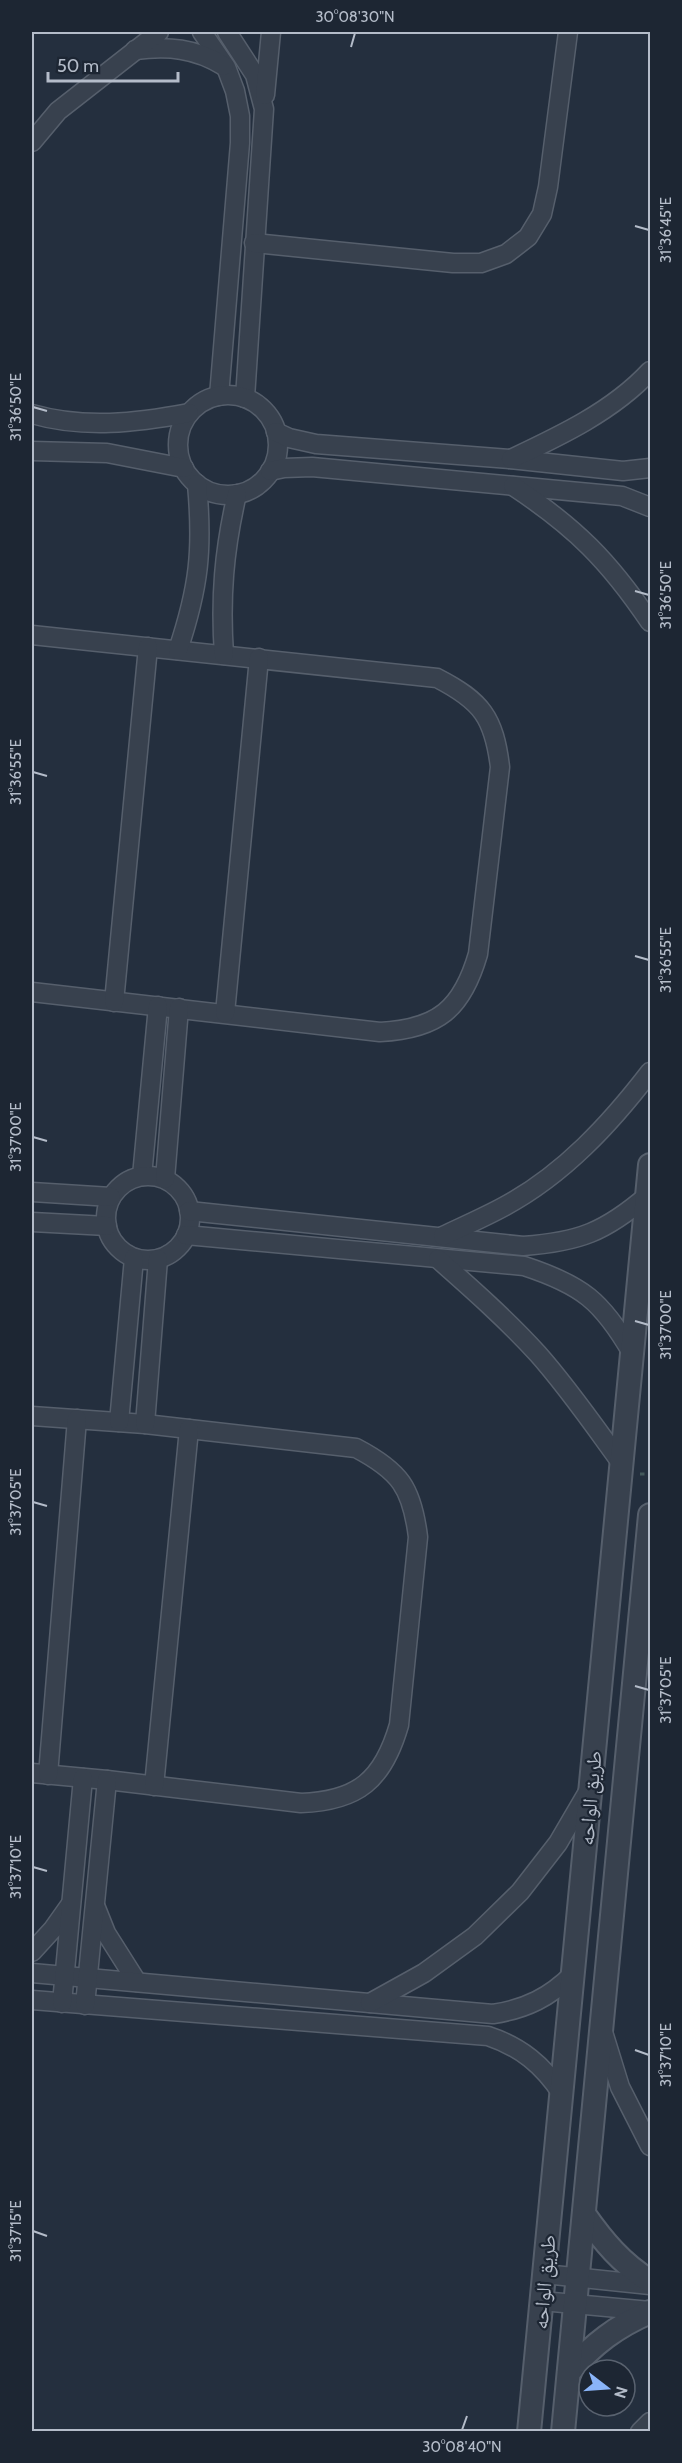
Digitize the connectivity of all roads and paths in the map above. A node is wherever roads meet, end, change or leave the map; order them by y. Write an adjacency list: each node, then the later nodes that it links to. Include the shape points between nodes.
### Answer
1 (159, 32): 6 (street)
2 (202, 32): 7 (street)
3 (228, 32): 8 (street, via 255,75)
4 (271, 32): 8 (street)
5 (568, 32): 10 (street, via 542,214 528,237 506,254 481,263 453,263)
6 (134, 50): 7 (street, via 183,49 207,55); 9 (street, via 58,111)
7 (226, 67): 12 (street, via 240,116 240,143)
8 (264, 109): 10 (street)
9 (32, 142)
10 (254, 243): 13 (street)
11 (651, 371): 18 (street, via 605,409 559,437)
12 (219, 396): 13 (street); 14 (street)
13 (245, 398): 16 (street, via 259,405)
14 (189, 413): 15 (street, via 141,422 94,424); 19 (street, via 178,440)
15 (32, 414)
16 (276, 432): 18 (street, via 316,444); 21 (street, via 276,459)
17 (32, 451): 19 (street, via 107,453)
18 (503, 459): 20 (street, via 623,471); 23 (street)
19 (183, 468): 22 (street)
20 (651, 468)
21 (270, 471): 23 (street, via 312,467); 24 (street, via 256,486)
22 (197, 484): 24 (street, via 223,495); 29 (street, via 199,569 192,610)
23 (503, 484): 25 (street, via 622,496); 26 (street, via 554,514 592,547 626,585)
24 (237, 494): 30 (street, via 223,574)
25 (651, 507)
26 (651, 622)
27 (32, 635): 28 (street)
28 (148, 647): 29 (street); 33 (street)
29 (178, 650): 30 (street)
30 (224, 655): 31 (street)
31 (259, 658): 36 (street); 36 (street, via 437,678 463,692 483,712 496,738 500,767 478,954 470,980 455,1004 433,1021 407,1031 380,1032)
32 (32, 992): 33 (street)
33 (114, 1002): 34 (street)
34 (158, 1006): 35 (street); 39 (street)
35 (179, 1008): 36 (street); 40 (street)
36 (225, 1013)
37 (651, 1072): 48 (street, via 617,1115 566,1164 507,1205)
38 (651, 1165): 42 (street, طريق الواحه)
39 (142, 1176): 40 (street); 43 (street, via 124,1183)
40 (165, 1179): 44 (street, via 185,1198)
41 (32, 1192): 43 (street)
42 (648, 1195): 48 (street, via 621,1218 591,1234 558,1244 523,1246); 52 (street, طريق الواحه)
43 (111, 1197): 46 (street)
44 (189, 1211): 47 (street); 48 (street)
45 (32, 1222): 46 (street)
46 (107, 1226): 49 (street, via 116,1246)
47 (186, 1235): 50 (street, via 170,1254); 51 (street)
48 (443, 1236)
49 (134, 1258): 50 (street); 55 (street)
50 (158, 1259): 56 (street)
51 (438, 1259): 52 (street, via 524,1266 558,1277 598,1305); 58 (street, via 538,1354)
52 (633, 1353): 58 (street, طريق الواحه)
53 (32, 1416): 54 (street)
54 (77, 1419): 55 (street); 60 (street)
55 (119, 1422): 56 (street)
56 (145, 1424): 57 (street)
57 (189, 1429): 63 (street); 63 (street, via 356,1448 382,1461 402,1482 415,1508 418,1537 399,1725 391,1752 376,1775 354,1792 328,1802 300,1803)
58 (622, 1464): 64 (street, طريق الواحه)
59 (651, 1515): 77 (street, طريق الواحه)
60 (40, 1774): 61 (street)
61 (83, 1778): 62 (street); 65 (street)
62 (107, 1780): 63 (street); 66 (street)
63 (154, 1786)
64 (590, 1789): 69 (street, طريق الواحه); 75 (street, via 558,1843 520,1892 475,1936 424,1973)
65 (71, 1904): 67 (street); 70 (street)
66 (95, 1906): 71 (street); 72 (street)
67 (32, 1952)
68 (32, 1972): 70 (street)
69 (573, 1974): 75 (street, via 550,1994 508,2012); 78 (street, طريق الواحه)
70 (64, 1976): 71 (street); 74 (street)
71 (88, 1978): 72 (street); 76 (street)
72 (137, 1982): 75 (street)
73 (32, 2000): 74 (street)
74 (62, 2003): 76 (street)
75 (369, 2003)
76 (85, 2005): 78 (street, via 488,2036 531,2058)
77 (602, 2029): 79 (street, via 620,2087); 80 (street, طريق الواحه)
78 (562, 2094): 81 (street, طريق الواحه)
79 (651, 2146)
80 (584, 2214): 82 (street, طريق الواحه); 83 (street, via 614,2254)
81 (544, 2274): 82 (street); 84 (street, طريق الواحه)
82 (578, 2278): 83 (street); 85 (street, طريق الواحه)
83 (651, 2283)
84 (542, 2301): 85 (street); 89 (street, طريق الواحه)
85 (575, 2304): 86 (street); 87 (street, طريق الواحه)
86 (651, 2311): 87 (street, via 606,2335)
87 (569, 2372): 90 (street, طريق الواحه)
88 (651, 2422): 91 (street)
89 (529, 2432)
90 (563, 2432)
91 (640, 2432)

